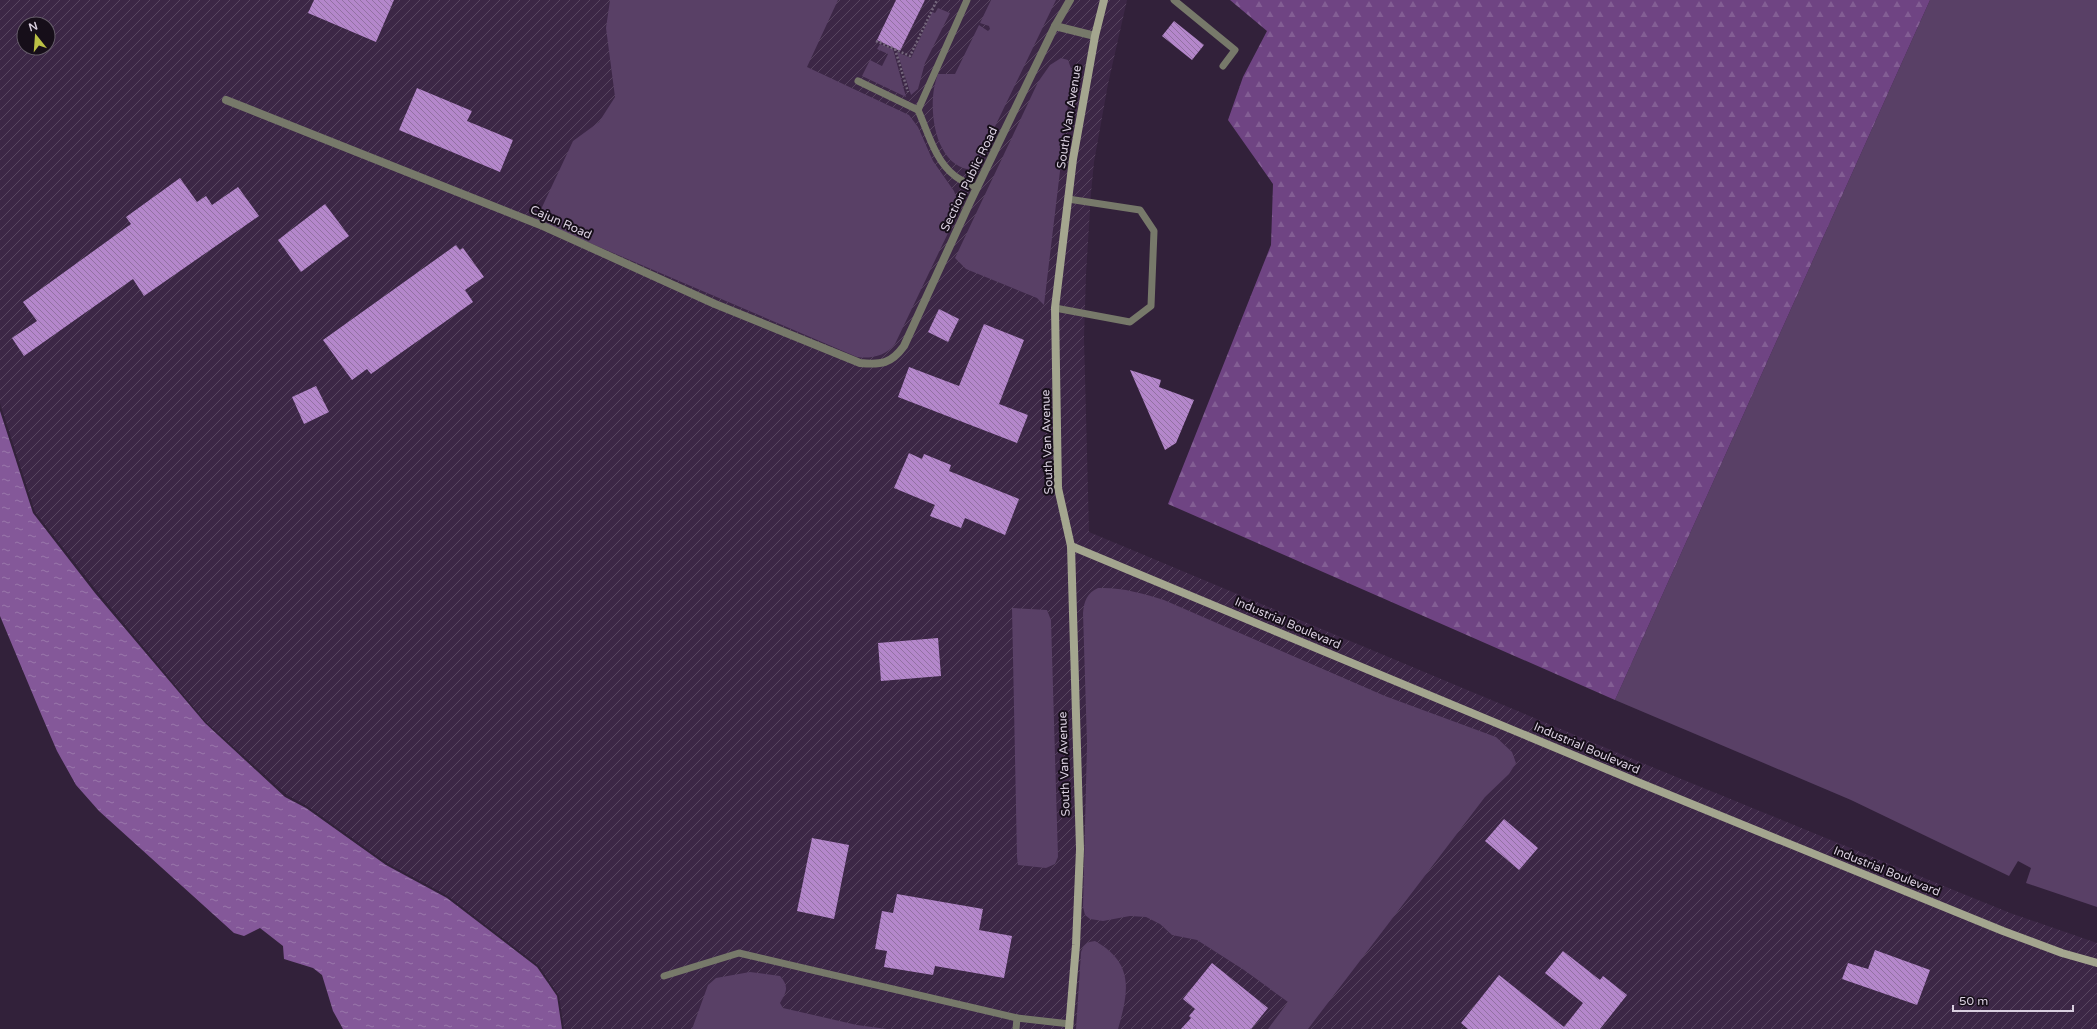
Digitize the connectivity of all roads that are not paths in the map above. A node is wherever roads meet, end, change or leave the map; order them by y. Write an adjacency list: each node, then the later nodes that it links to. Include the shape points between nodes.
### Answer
1 (967, 0): 10 (lane)
2 (1070, 0): 5 (street, Section Public Road)
3 (1104, 0): 6 (street, South Van Avenue)
4 (1174, 0): 7 (lane, via 1235,50)
5 (1055, 26): 6 (street); 11 (street, Section Public Road)
6 (1095, 36): 12 (street, South Van Avenue)
7 (1223, 66)
8 (858, 81): 10 (lane)
9 (226, 100): 14 (street, Cajun Road, via 543,226 715,304 852,360 860,363)
10 (915, 109): 11 (lane, via 941,159 955,176)
11 (977, 188): 14 (street, Section Public Road, via 904,346 894,358)
12 (1068, 199): 13 (street, South Van Avenue); 13 (lane, via 1140,210 1154,232 1151,306 1130,322)
13 (1055, 308): 15 (street, South Van Avenue, via 1058,488)
14 (885, 363)
15 (1071, 546): 16 (street, Industrial Boulevard, via 2003,931); 19 (street, South Van Avenue, via 1080,849)
16 (2097, 963)
17 (664, 976): 18 (lane, via 739,953)
18 (1017, 1018): 19 (lane); 20 (lane)
19 (1070, 1026)
20 (1016, 1029)

